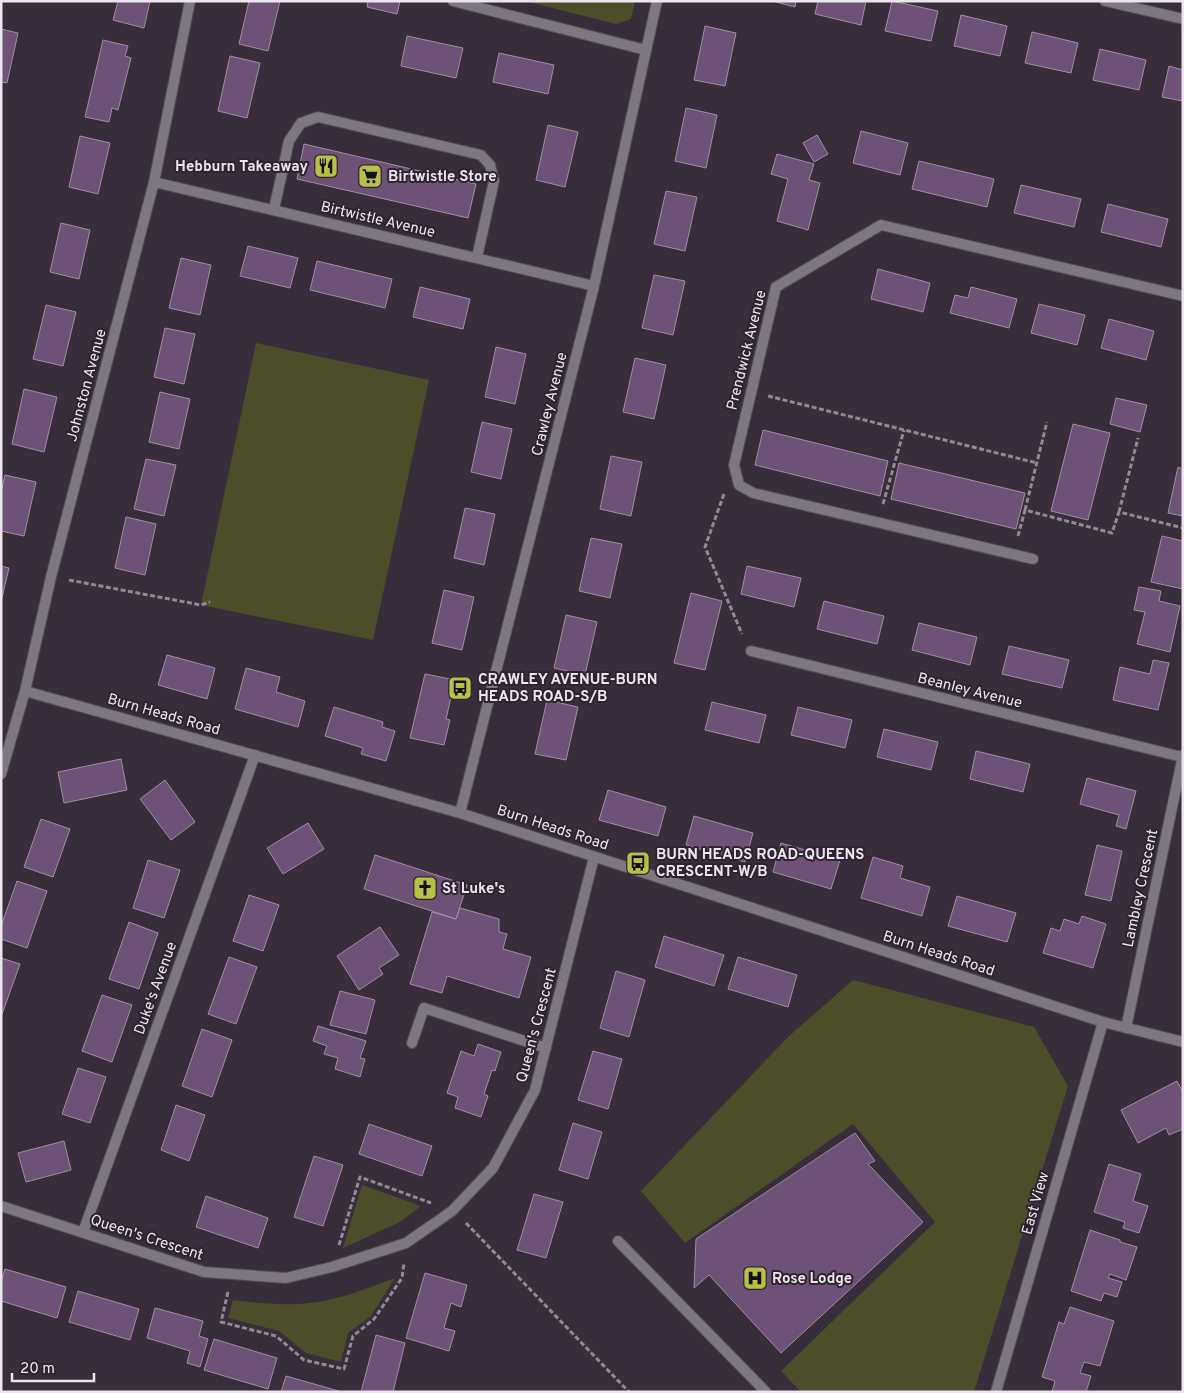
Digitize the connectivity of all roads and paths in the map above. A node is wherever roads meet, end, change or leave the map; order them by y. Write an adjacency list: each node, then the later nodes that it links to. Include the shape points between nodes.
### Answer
1 (190, 1): 7 (street, Johnston Avenue)
2 (453, 1): 6 (street)
3 (657, 1): 6 (street, Crawley Avenue)
4 (1105, 1): 5 (street)
5 (1183, 19)
6 (646, 50): 10 (street, Crawley Avenue)
7 (154, 182): 8 (street, Birtwistle Avenue); 24 (street, Johnston Avenue)
8 (274, 210): 9 (street, Birtwistle Avenue); 9 (street, via 289,141 301,123 318,116 481,155 490,165 494,181)
9 (476, 257): 10 (street, Birtwistle Avenue)
10 (594, 286): 31 (street, Crawley Avenue)
11 (1183, 296): 12 (street, Prendwick Avenue, via 881,225 776,287)
12 (751, 392): 14 (path); 17 (street, Prendwick Avenue)
13 (1047, 422): 16 (path)
14 (904, 430): 16 (path); 20 (path)
15 (1138, 438): 19 (path)
16 (1037, 464): 18 (path)
17 (734, 465): 20 (street, via 739,485 753,493); 26 (path, via 705,547)
18 (1026, 510): 19 (path, via 1112,533); 22 (path)
19 (1119, 512): 21 (path)
20 (878, 522): 22 (street)
21 (1183, 528)
22 (1013, 554): 23 (street)
23 (1033, 559)
24 (51, 577): 25 (path, via 201,606); 27 (street, Johnston Avenue)
25 (210, 602)
26 (751, 651): 29 (street, Beanley Avenue)
27 (25, 691): 28 (street, Burn Heads Road); 30 (street, Johnston Avenue)
28 (255, 755): 31 (street, Burn Heads Road); 40 (street, Duke's Avenue)
29 (1182, 756): 34 (street, Lambley Crescent)
30 (1, 774)
31 (460, 813): 32 (street, Burn Heads Road)
32 (594, 856): 33 (street, Burn Heads Road); 37 (street, Queen's Crescent)
33 (1103, 1022): 34 (street, Burn Heads Road); 47 (street, East View)
34 (1126, 1028): 35 (street, Burn Heads Road)
35 (1183, 1042)
36 (412, 1043): 37 (street, via 424,1008)
37 (546, 1048): 39 (street, Queen's Crescent, via 535,1090 493,1168)
38 (1, 1206): 40 (street, Queen's Crescent)
39 (452, 1211): 42 (street, Queen's Crescent); 43 (path, via 360,1178); 45 (path)
40 (83, 1232): 44 (street, Queen's Crescent, via 204,1272)
41 (618, 1241): 46 (street)
42 (406, 1243): 43 (street, Queen's Crescent); 44 (path, via 402,1278 374,1320 353,1336 344,1369 304,1360 276,1336 221,1322)
43 (332, 1267): 44 (street, Queen's Crescent, via 286,1278)
44 (232, 1274)
45 (629, 1392)
46 (766, 1392)
47 (996, 1392)

